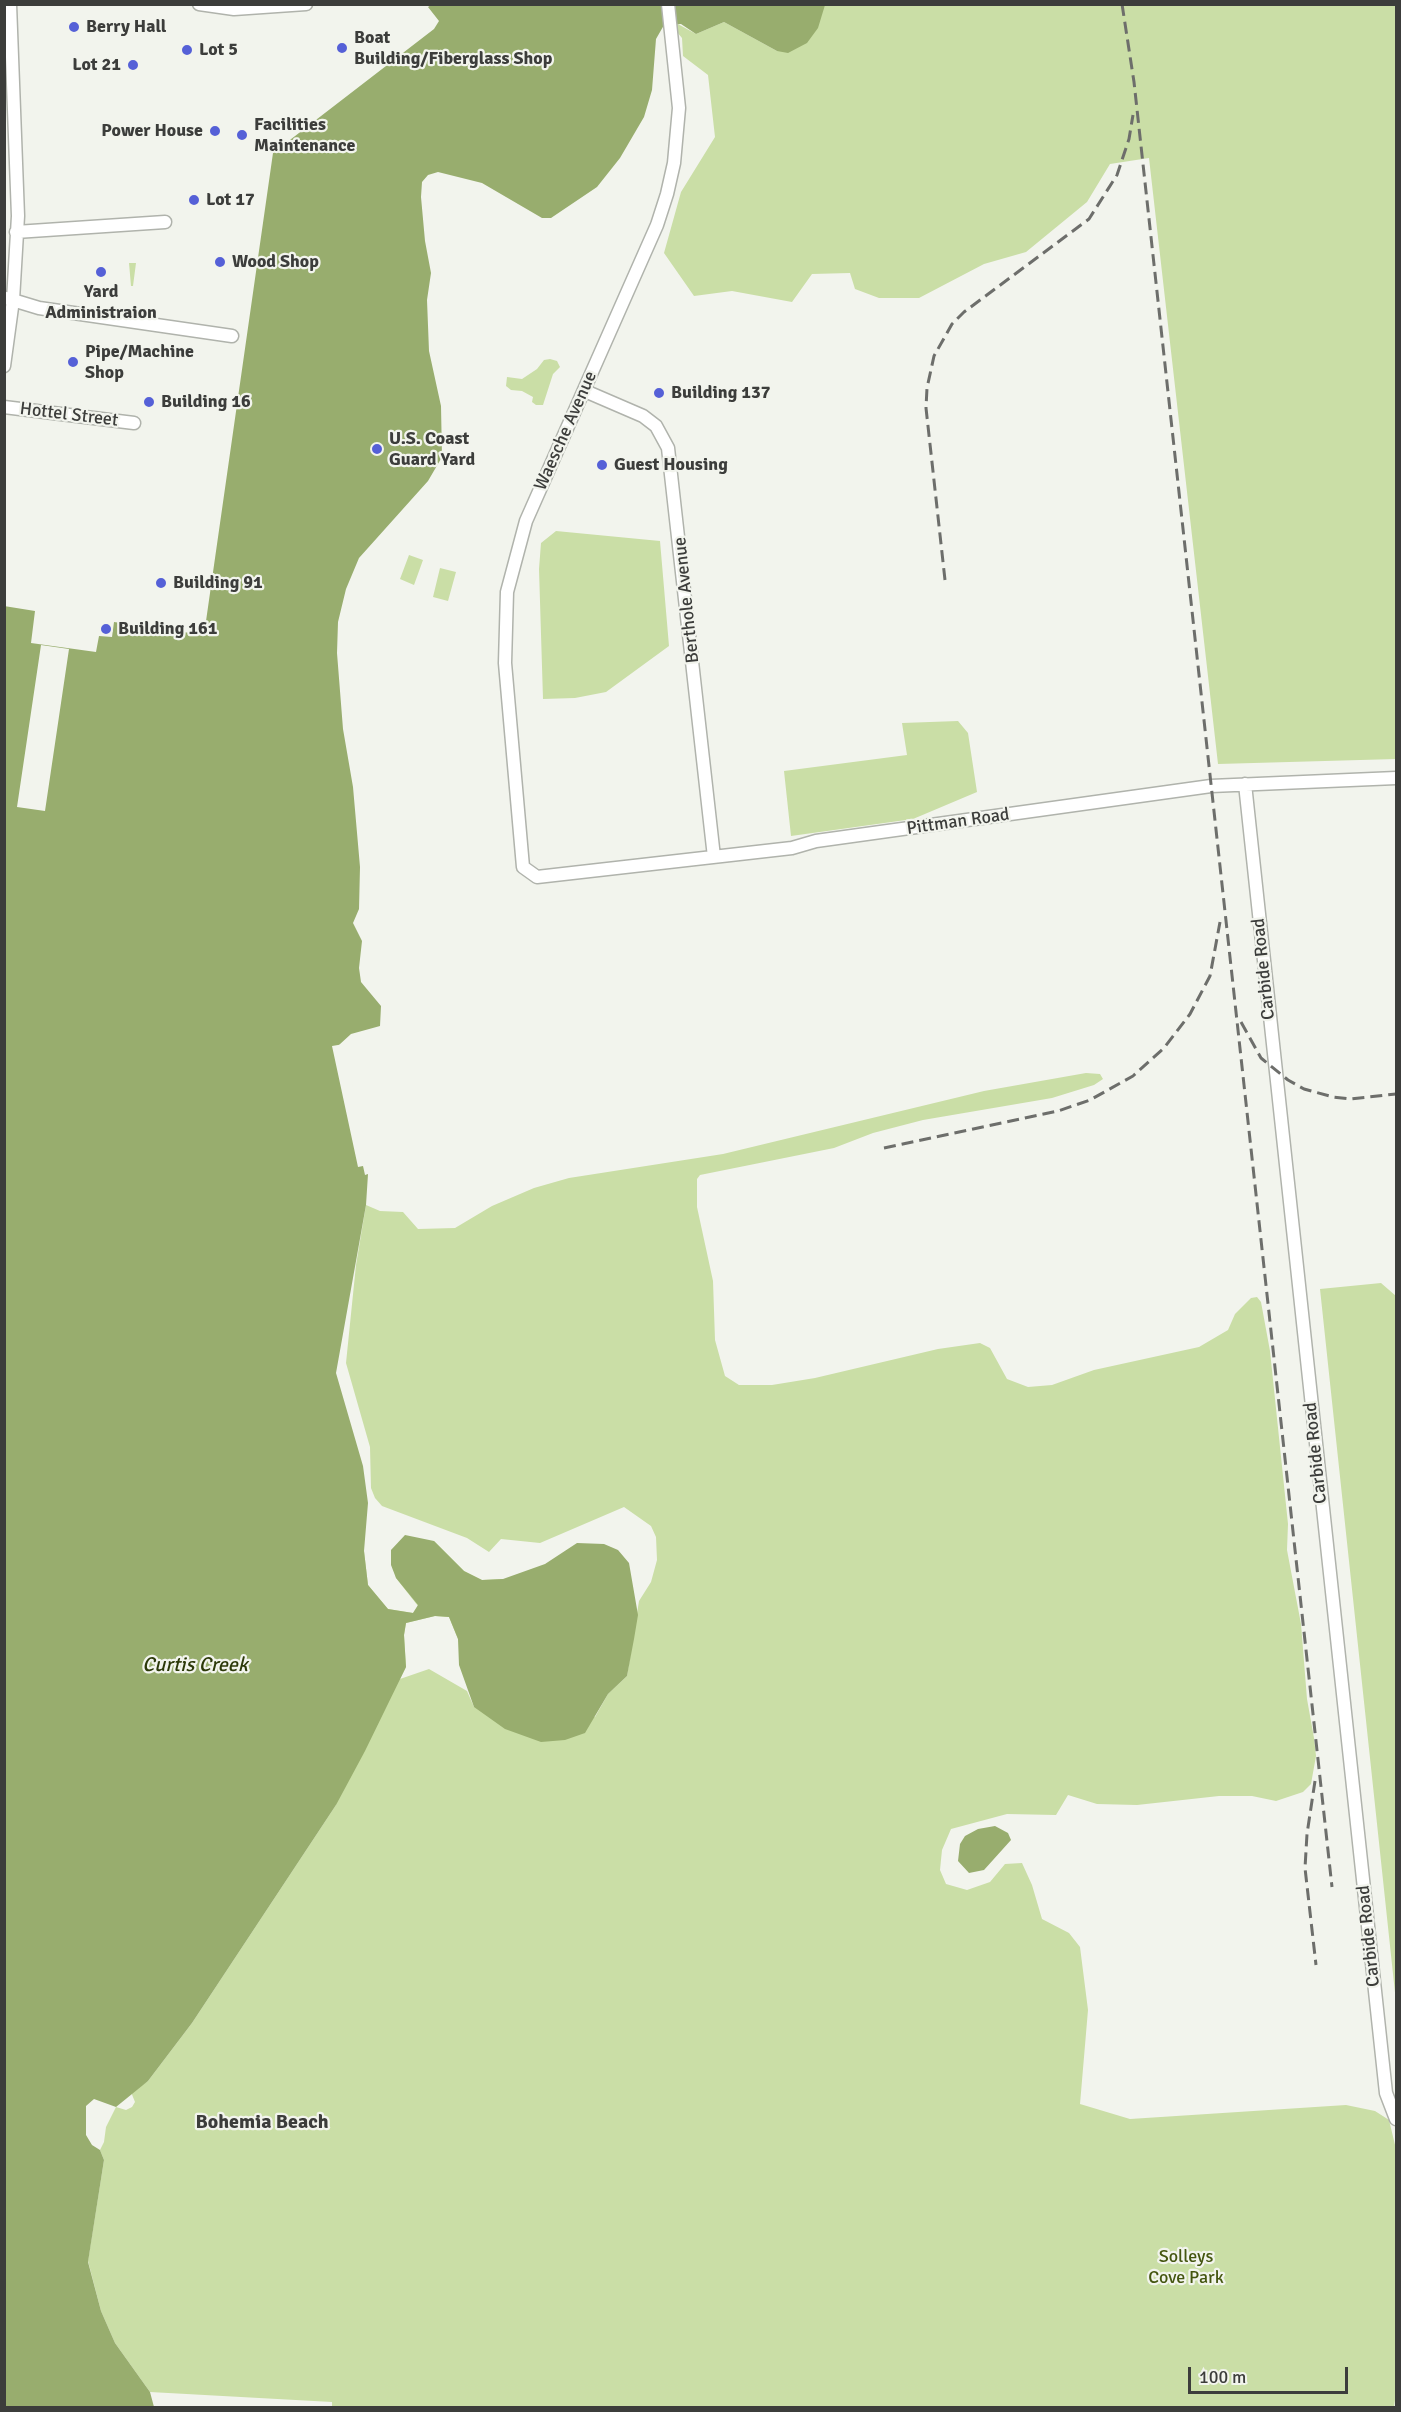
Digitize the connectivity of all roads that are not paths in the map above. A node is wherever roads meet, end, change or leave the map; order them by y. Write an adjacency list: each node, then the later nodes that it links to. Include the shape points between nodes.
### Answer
1 (15, 4): 5 (street)
2 (199, 4): 3 (street, via 234,9)
3 (306, 4)
4 (668, 4): 11 (street, Waesche Avenue, via 679,108 674,163 657,225)
5 (10, 5): 7 (street)
6 (165, 222): 7 (street)
7 (16, 232): 8 (street)
8 (9, 299): 9 (street, via 39,308); 10 (street)
9 (232, 336)
10 (4, 366)
11 (585, 390): 16 (street, Berthole Avenue, via 643,416 656,426 668,448); 17 (street, Waesche Avenue, via 526,521 507,592 506,663)
12 (4, 407): 13 (street, Hottel Street)
13 (134, 423)
14 (1396, 778): 15 (street, Pittman Road)
15 (1245, 783): 16 (street, Pittman Road); 18 (street, Carbide Road, via 1386,2093)
16 (714, 857): 17 (street, Pittman Road, via 537,877)
17 (523, 867)
18 (1396, 2120)

